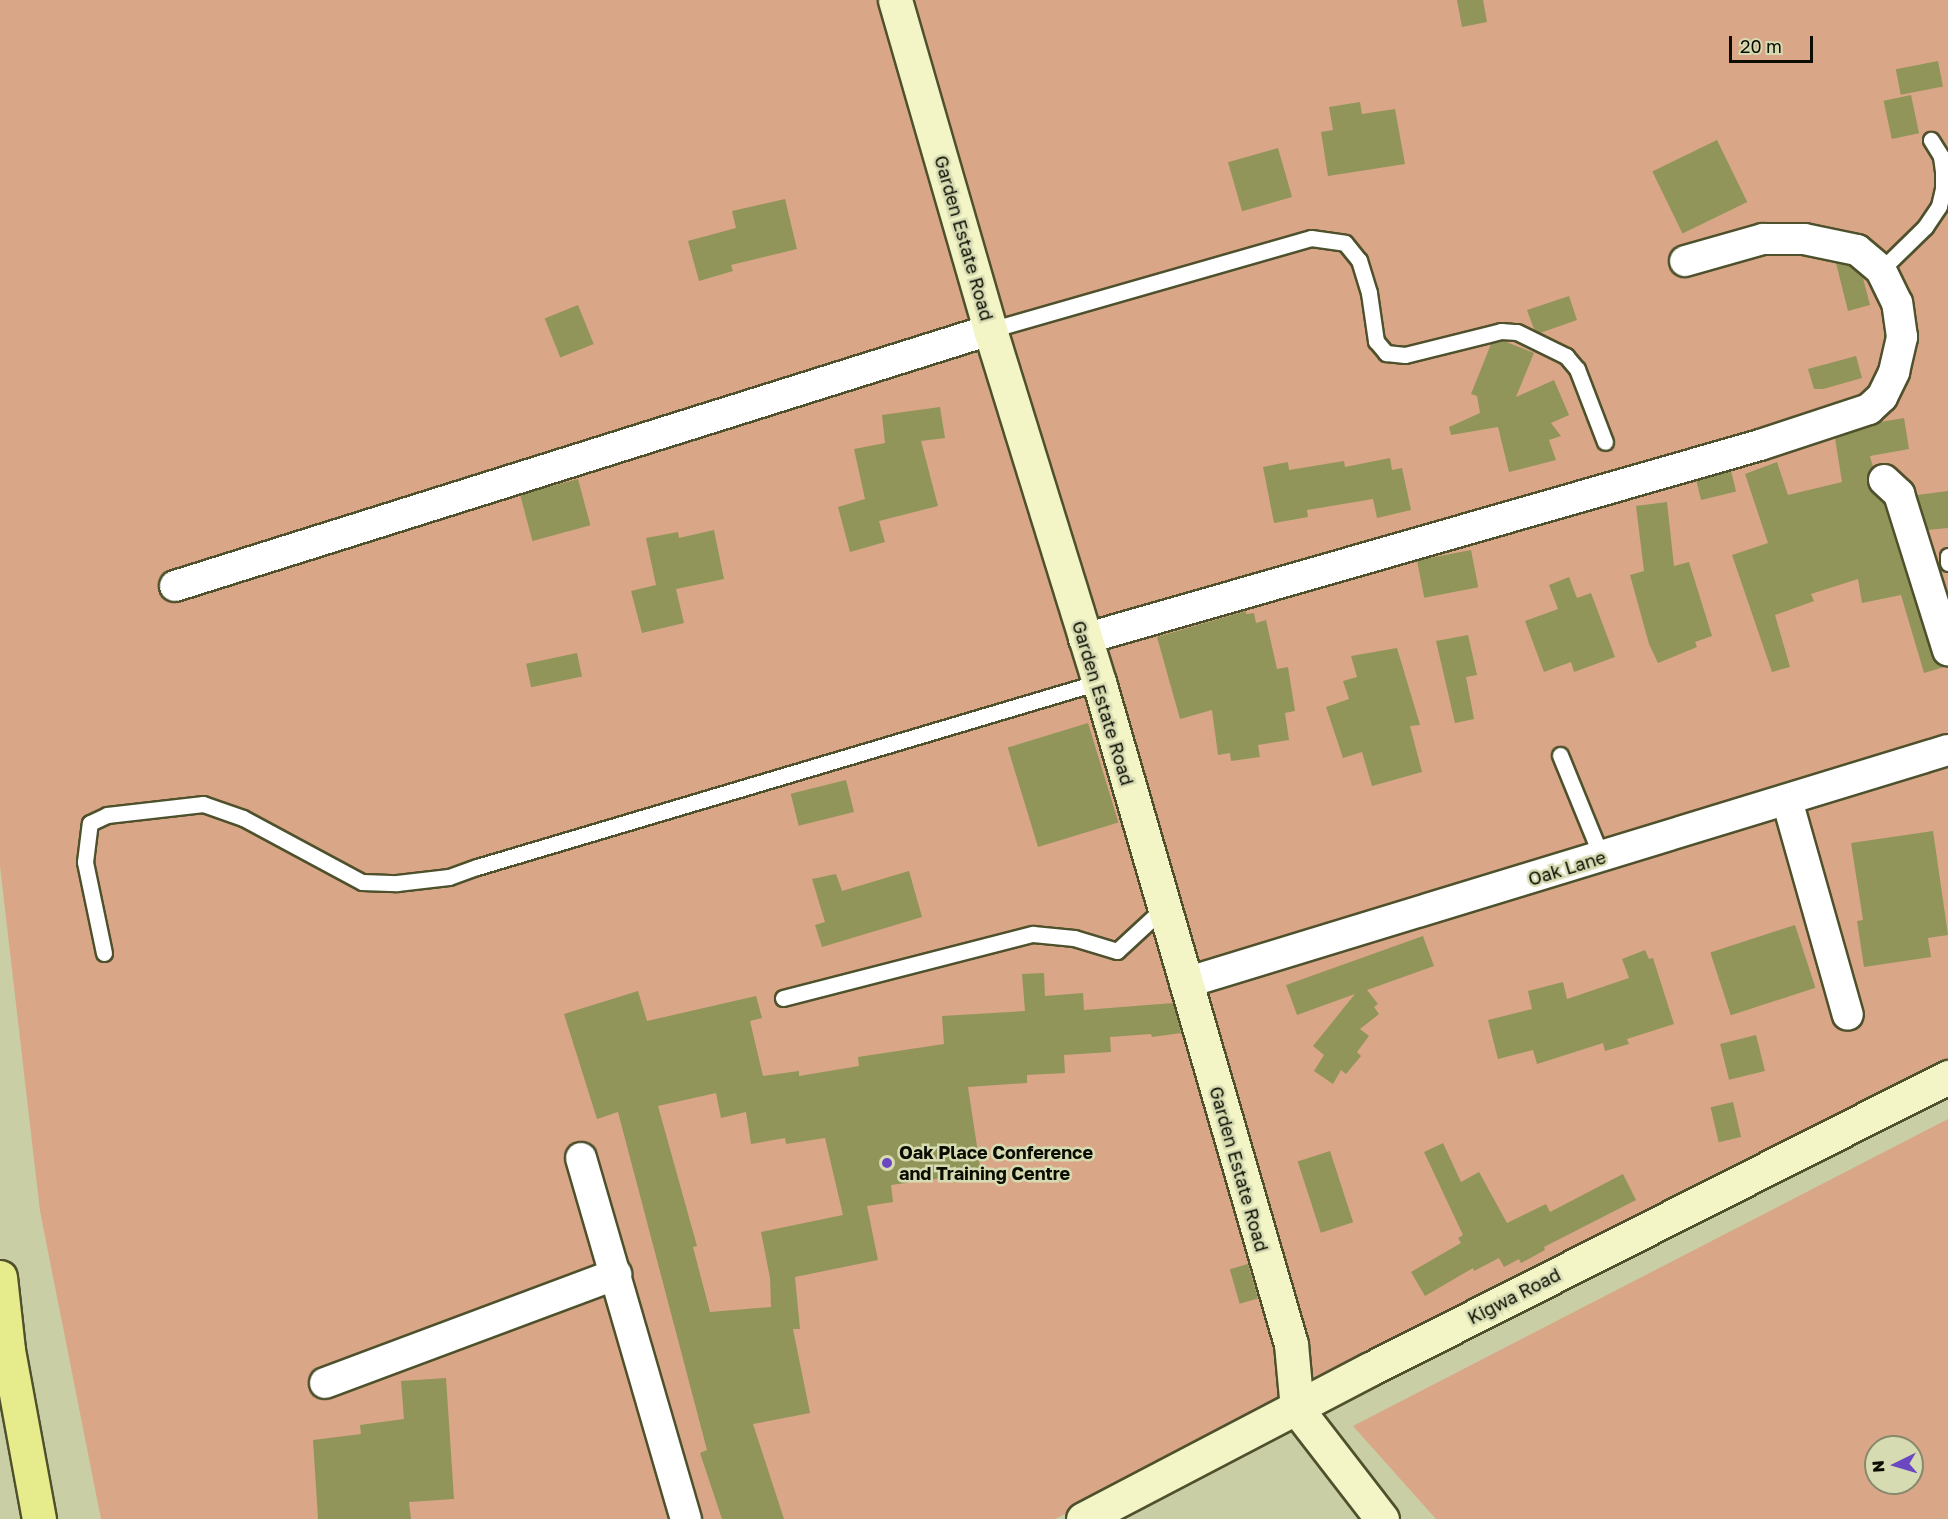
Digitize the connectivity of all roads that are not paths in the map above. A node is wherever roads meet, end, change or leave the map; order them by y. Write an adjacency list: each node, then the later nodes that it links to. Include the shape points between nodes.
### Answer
1 (895, 0): 5 (street, Garden Estate Road)
2 (1931, 140): 4 (lane, via 1941,156 1943,171 1939,206 1925,226)
3 (1685, 261): 4 (street, via 1763,239 1804,239 1857,250)
4 (1881, 270): 11 (street, via 1897,303 1902,338 1894,372 1882,397 1869,409 1760,445)
5 (990, 330): 6 (lane, via 1311,238 1345,243 1359,260 1369,292 1376,341 1386,353 1405,355 1501,331 1517,332 1566,356 1576,369); 10 (street); 11 (street, Garden Estate Road)
6 (1605, 442)
7 (1884, 480): 12 (street, via 1899,494)
8 (1948, 556): 9 (lane)
9 (1948, 563)
10 (175, 586)
11 (1084, 639): 13 (street, Garden Estate Road)
12 (1948, 650)
13 (1099, 682): 18 (lane, via 449,877 397,883 362,882 243,818 203,804 107,815 90,824 86,862); 19 (street, Garden Estate Road)
14 (1948, 750): 16 (street, Oak Lane)
15 (1560, 755): 17 (lane)
16 (1787, 800): 17 (street, Oak Lane); 21 (street)
17 (1602, 858): 19 (street, Oak Lane)
18 (104, 953)
19 (1185, 983): 20 (lane, via 1156,915 1116,951 1074,938 1033,934); 27 (street, Garden Estate Road, via 1291,1344)
20 (783, 998)
21 (1848, 1016)
22 (1948, 1077): 27 (street, Kigwa Road)
23 (581, 1158): 24 (street)
24 (616, 1274): 26 (street); 29 (street)
25 (0, 1277): 28 (main road, via 8,1350)
26 (325, 1383)
27 (1297, 1409): 30 (street, Kigwa Road); 31 (street)
28 (39, 1519)
29 (686, 1519)
30 (1083, 1519)
31 (1382, 1519)

